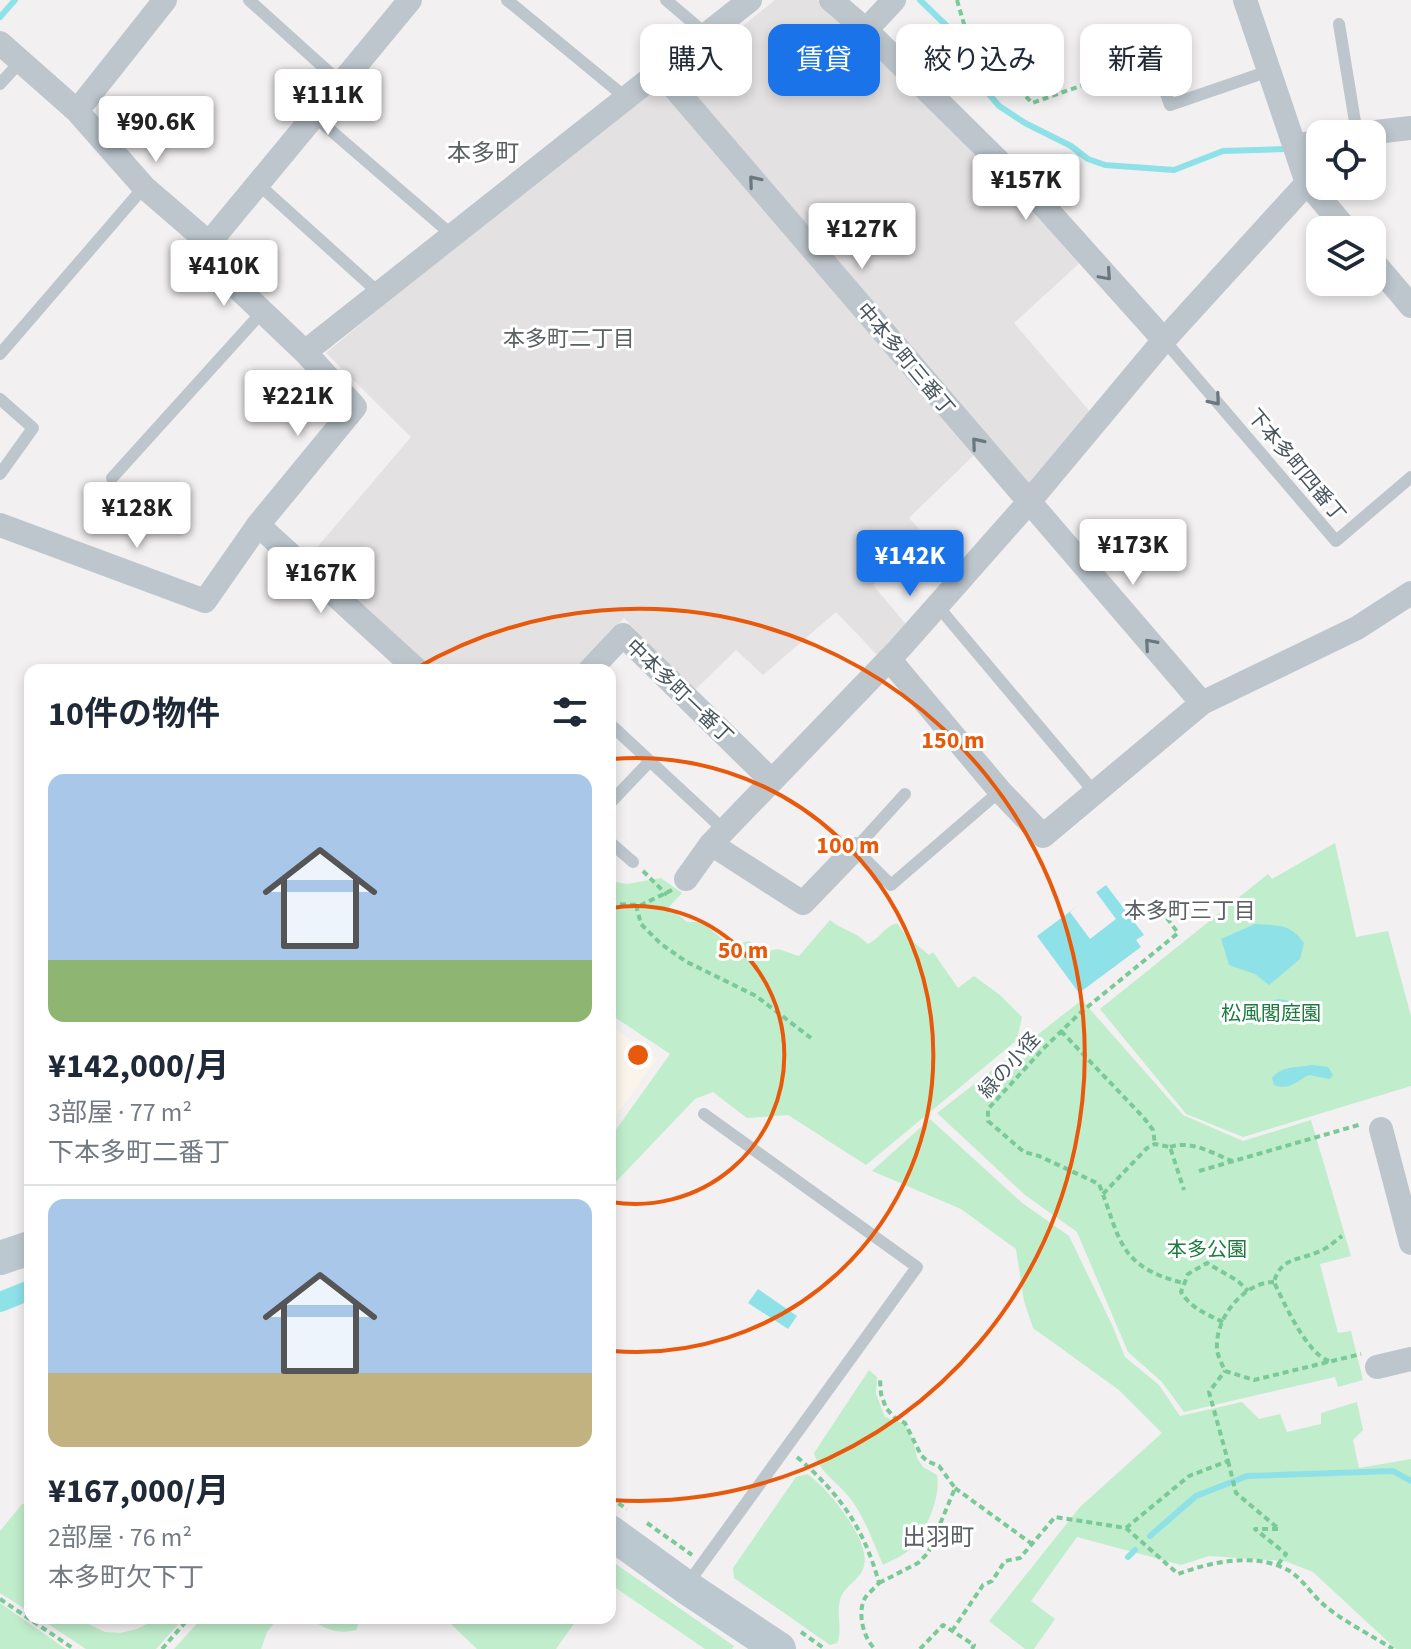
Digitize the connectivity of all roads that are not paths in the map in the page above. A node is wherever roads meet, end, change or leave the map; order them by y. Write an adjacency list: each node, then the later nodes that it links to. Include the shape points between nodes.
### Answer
1 (165, 0): 25 (street)
2 (249, 0): 19 (lane)
3 (410, 0): 19 (street)
4 (507, 0): 24 (lane)
5 (666, 0): 10 (lane)
6 (750, 0): 11 (street)
7 (831, 0): 12 (street)
8 (894, 0): 13 (street)
9 (1245, 0): 18 (street)
10 (694, 24)
11 (719, 24)
12 (859, 24)
13 (872, 24)
14 (1339, 24): 27 (lane)
15 (0, 43): 17 (street)
16 (880, 44): 44 (street, one-way to 44, via 1044,206)
17 (20, 62): 20 (lane); 25 (street)
18 (1269, 71): 23 (lane, via 1170,105); 31 (street)
19 (341, 83): 26 (street)
20 (0, 84)
21 (640, 85): 24 (street)
22 (681, 96): 51 (street, 中本多町三番丁, one-way to 22)
23 (1167, 96)
24 (625, 97): 38 (street)
25 (77, 111): 35 (street)
26 (314, 116): 33 (street); 38 (lane)
27 (1356, 120)
28 (1411, 128): 29 (street)
29 (1386, 131)
30 (1306, 144): 31 (street)
31 (1295, 146): 32 (street)
32 (1306, 180)
33 (257, 183): 39 (street); 41 (lane)
34 (1306, 184): 44 (street)
35 (144, 187): 39 (street); 46 (lane)
36 (1321, 200): 37 (street)
37 (1335, 216)
38 (452, 235): 41 (street)
39 (209, 243): 43 (street, via 205,257)
40 (1386, 277): 42 (street)
41 (379, 293): 45 (street)
42 (1411, 306)
43 (263, 311): 45 (street); 50 (lane)
44 (1164, 340): 49 (lane, 下本多町四番丁, one-way to 49, via 1336,541); 51 (street)
45 (305, 352): 53 (street, via 355,407)
46 (0, 354)
47 (0, 399): 48 (lane, via 33,428)
48 (0, 474)
49 (1411, 477)
50 (112, 478)
51 (1028, 503): 55 (street); 59 (street, 中本多町三番丁, one-way to 51)
52 (0, 525): 53 (street, via 205,601)
53 (258, 525): 57 (street)
54 (1411, 593): 59 (street, via 1357,628)
55 (936, 604): 56 (street); 64 (lane)
56 (889, 659): 62 (street); 63 (street)
57 (410, 664)
58 (596, 664): 62 (street, 中本多町一番丁, via 623,635)
59 (1202, 703): 64 (street)
60 (616, 730): 61 (lane)
61 (650, 761): 66 (lane); 67 (lane)
62 (771, 780): 67 (street)
63 (1000, 791): 64 (street, via 1043,836); 69 (lane, via 891,885)
64 (1095, 793)
65 (905, 794): 69 (lane)
66 (616, 797)
67 (718, 837): 69 (street, via 803,903); 71 (street)
68 (616, 847): 70 (lane)
69 (855, 849)
70 (633, 862)
71 (686, 879)
72 (704, 1114): 80 (lane, via 917,1267)
73 (1381, 1129): 74 (street)
74 (1411, 1243)
75 (24, 1250): 76 (street)
76 (0, 1258)
77 (1411, 1359): 78 (street)
78 (1377, 1367)
79 (622, 1523): 80 (street)
80 (694, 1575): 81 (street)
81 (790, 1640)

